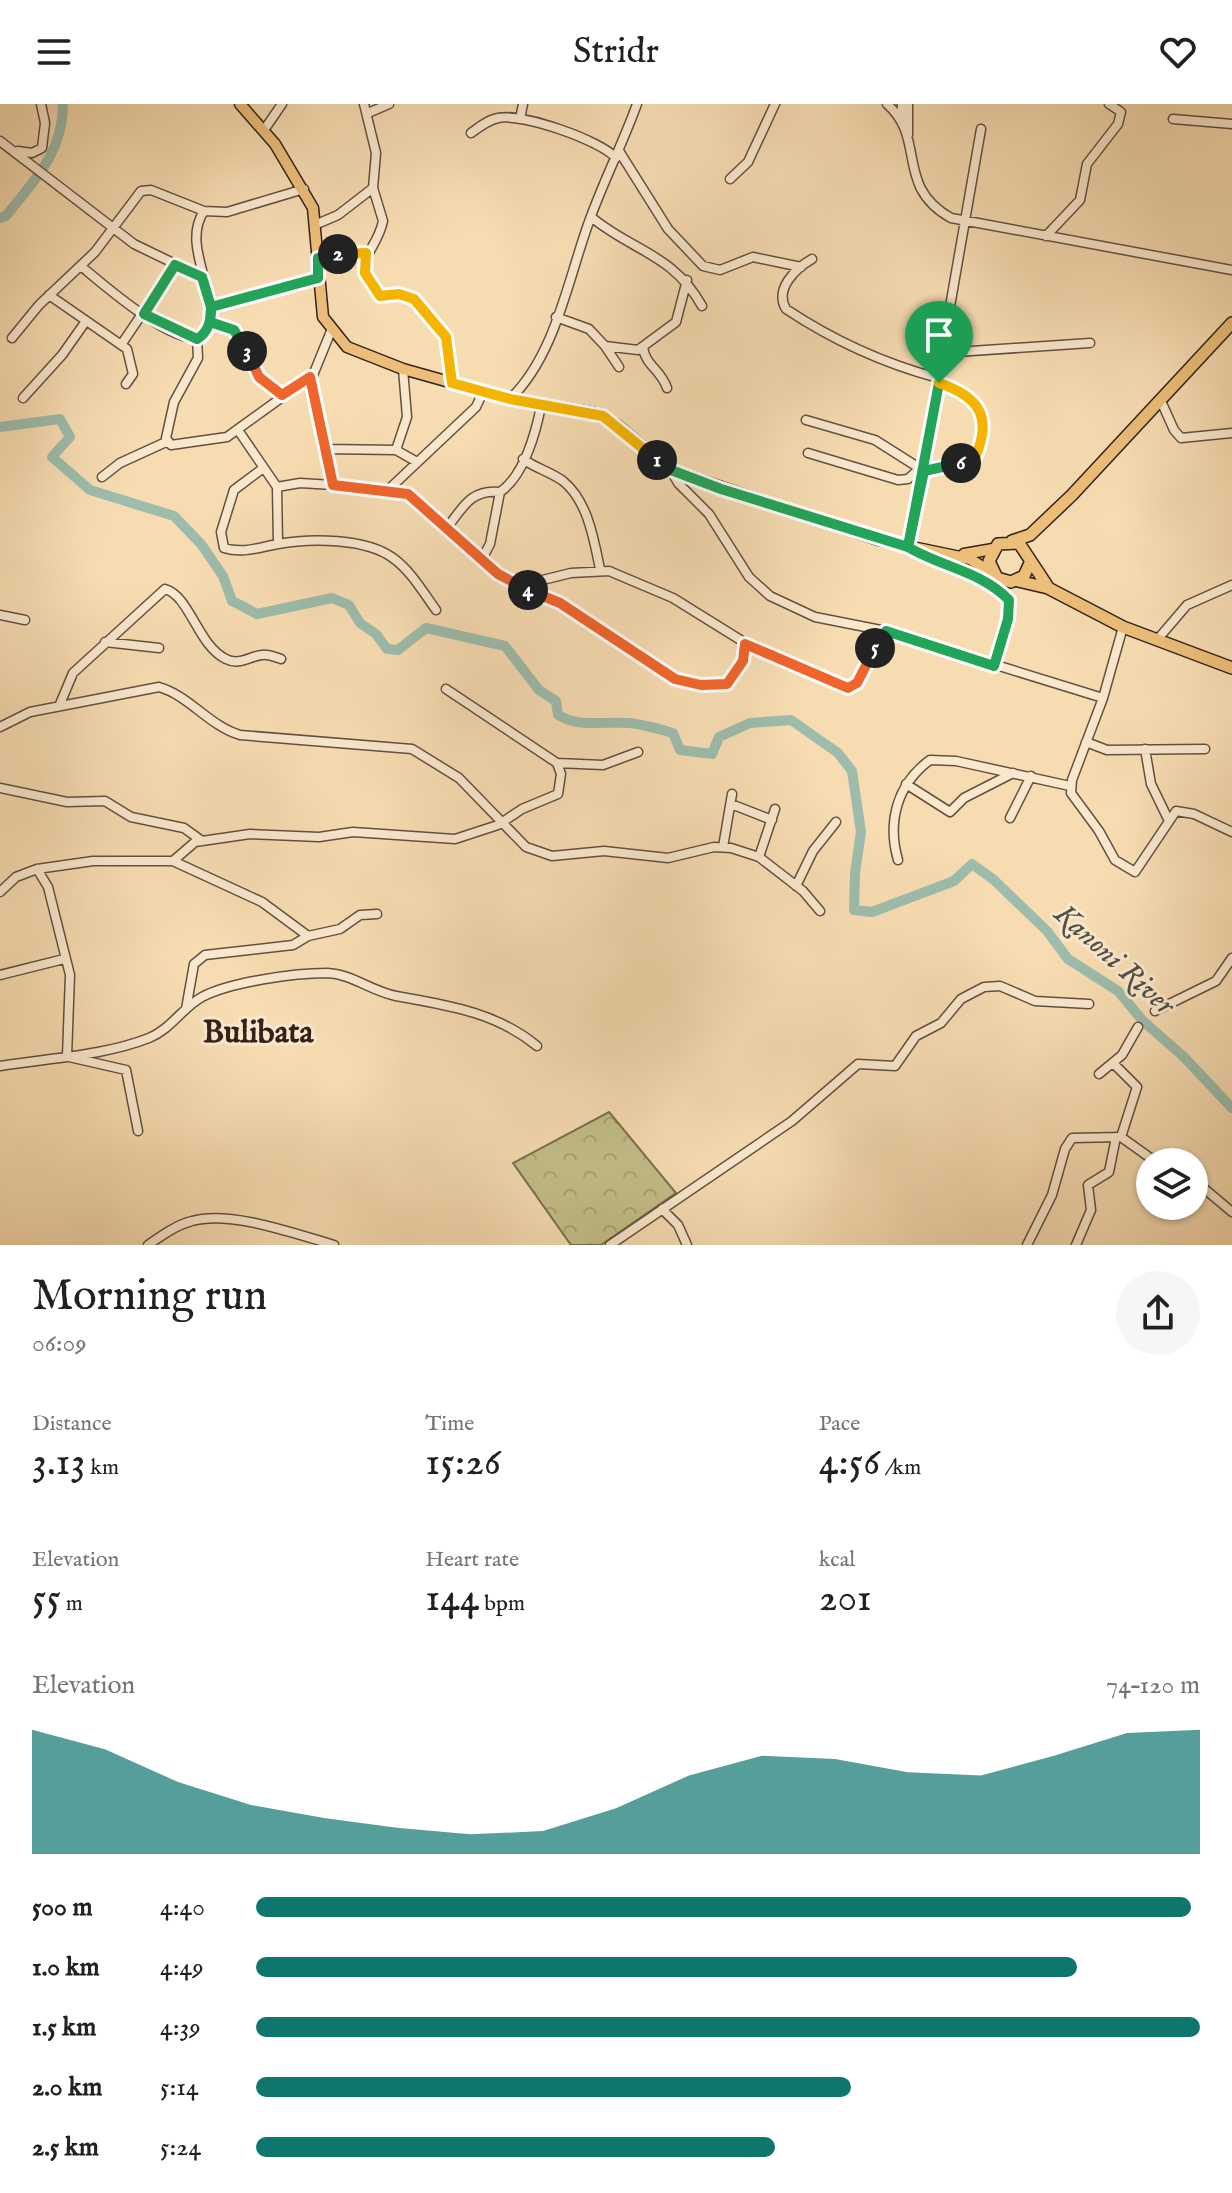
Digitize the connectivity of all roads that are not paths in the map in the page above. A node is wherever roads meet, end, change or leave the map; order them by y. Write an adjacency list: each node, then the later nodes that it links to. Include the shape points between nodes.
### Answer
1 (41, 104): 22 (street, via 42,148 32,153)
2 (240, 104): 18 (main road)
3 (282, 104): 18 (street)
4 (389, 104): 12 (street)
5 (523, 104): 13 (street)
6 (637, 104): 23 (street)
7 (775, 104): 24 (street, via 748,162)
8 (887, 104): 15 (street)
9 (902, 104): 15 (street)
10 (908, 104): 20 (street)
11 (1109, 104): 32 (street, via 1121,112 1118,124 1087,164 1080,200)
12 (366, 109): 25 (street, via 376,153)
13 (520, 119): 19 (street, via 498,118); 23 (street)
14 (1173, 119): 16 (street)
15 (901, 120): 20 (street)
16 (1232, 124)
17 (981, 129): 29 (street)
18 (264, 130): 26 (main road)
19 (471, 133)
20 (907, 139): 29 (street, via 920,192 938,211)
21 (0, 141): 22 (street)
22 (15, 150): 31 (street)
23 (617, 154): 28 (street); 38 (street, via 672,234 710,270 753,257)
24 (730, 179)
25 (373, 188): 30 (street); 33 (street, via 383,221)
26 (304, 189): 27 (street, via 234,212); 30 (main road)
27 (204, 211): 31 (street, via 146,190); 40 (street, via 198,234)
28 (591, 217): 42 (street); 47 (street)
29 (963, 223): 32 (street); 58 (street)
30 (317, 224): 34 (main road)
31 (114, 228): 36 (street); 37 (street)
32 (1046, 236): 39 (street)
33 (366, 253): 34 (street); 64 (street, via 365,273 380,296 414,299 446,337)
34 (318, 258): 41 (main road)
35 (812, 259): 38 (street)
36 (175, 265): 40 (street); 46 (street)
37 (82, 267): 43 (street); 46 (street)
38 (801, 267): 63 (street, via 787,282 786,309 846,345)
39 (1232, 270)
40 (202, 277): 45 (street)
41 (318, 278): 45 (street); 51 (main road, via 323,317)
42 (687, 280): 44 (street); 57 (street, via 680,316)
43 (49, 295): 48 (street); 52 (street)
44 (702, 306)
45 (211, 307): 49 (street)
46 (144, 314): 53 (street); 55 (street)
47 (556, 317): 56 (street, via 589,329); 71 (street, via 533,370)
48 (86, 321): 55 (street); 70 (street)
49 (210, 322): 53 (street); 69 (street, via 234,330 259,377)
50 (1232, 323): 72 (highway)
51 (331, 331): 60 (main road, via 354,351); 62 (street)
52 (12, 338)
53 (197, 339): 77 (street, via 198,358 174,402)
54 (1090, 343): 58 (street)
55 (121, 345): 65 (street, via 130,354 133,369)
56 (605, 346): 57 (street); 59 (street)
57 (643, 347): 67 (street)
58 (942, 353): 63 (street)
59 (619, 367)
60 (403, 369): 61 (main road); 66 (street)
61 (417, 373): 64 (main road); 66 (street)
62 (310, 377): 69 (street); 78 (street)
63 (938, 380): 85 (street); 85 (street, via 978,407 985,428 976,455 968,461)
64 (452, 383): 68 (main road)
65 (126, 384)
66 (403, 386): 79 (street, via 407,417)
67 (667, 388)
68 (483, 392): 71 (main road); 82 (street, via 476,407)
69 (282, 395): 75 (street)
70 (23, 398)
71 (510, 399): 73 (main road)
72 (1161, 401): 76 (street, via 1181,438); 91 (highway)
73 (541, 406): 81 (street); 84 (main road, via 603,416)
74 (806, 420): 85 (street, via 875,440)
75 (238, 430): 77 (street, via 210,441 178,446); 83 (street)
76 (1232, 433)
77 (166, 442): 86 (street)
78 (324, 449): 79 (street); 87 (street)
79 (396, 450): 82 (street)
80 (808, 453): 85 (street, via 898,480)
81 (523, 459): 90 (street); 100 (street, via 573,491 588,521)
82 (417, 462): 89 (street)
83 (262, 469): 88 (street); 94 (street, via 234,490 220,541 224,548 237,551)
84 (671, 470): 95 (main road); 110 (street, via 709,514 760,589 815,617)
85 (922, 470): 95 (street)
86 (102, 477)
87 (333, 485): 88 (street); 89 (street)
88 (277, 487): 94 (street)
89 (388, 490): 92 (street, via 408,494)
90 (500, 492): 92 (street, via 485,490 472,496); 98 (street)
91 (1039, 526): 93 (highway); 99 (highway)
92 (446, 529): 98 (street)
93 (1012, 541): 96 (highway); 99 (highway, via 1026,548)
94 (278, 544): 106 (street, via 344,544 390,555)
95 (908, 547): 97 (main road); 116 (street, via 969,572 1009,600)
96 (993, 549): 97 (main road); 101 (highway)
97 (954, 554): 101 (main road)
98 (482, 559): 104 (street)
99 (1030, 559): 102 (highway); 105 (highway)
100 (600, 569): 104 (street); 113 (street, via 673,598)
101 (992, 573): 102 (highway, via 1004,582)
102 (1018, 581): 105 (highway)
103 (1232, 585): 111 (street, via 1187,605)
104 (517, 586): 113 (street, via 560,603 675,679 727,684 743,661)
105 (1048, 588): 109 (highway)
106 (436, 610)
107 (0, 615): 108 (street)
108 (25, 620)
109 (1123, 627): 111 (highway); 119 (street)
110 (886, 631): 113 (street, via 857,683 848,688); 116 (street)
111 (1157, 640): 117 (highway)
112 (104, 642): 114 (street); 115 (street, via 165,589 175,593 201,634 225,659 236,662 263,654); 120 (street, via 73,673)
113 (745, 644)
114 (159, 648)
115 (281, 659)
116 (994, 666): 119 (street)
117 (1232, 668)
118 (446, 689): 126 (street)
119 (1103, 698): 122 (street)
120 (60, 704): 121 (street); 136 (street, via 159,687 216,726 240,735 412,749 459,778)
121 (0, 727)
122 (1086, 742): 123 (street, via 1107,750); 130 (street)
123 (1145, 749): 124 (street); 138 (street, via 1151,784)
124 (1205, 749)
125 (638, 752): 126 (street, via 603,765)
126 (557, 763): 136 (street, via 561,780 555,797)
127 (1013, 773): 128 (street); 129 (street, via 936,759 922,765); 129 (street, via 964,798 950,812)
128 (1031, 776): 130 (street); 135 (street)
129 (906, 784): 144 (street, via 893,822)
130 (1070, 786): 138 (street, via 1115,860 1135,872)
131 (0, 788): 141 (street, via 67,802 105,801 131,817 184,828)
132 (732, 794): 133 (street)
133 (731, 804): 137 (street); 142 (street)
134 (775, 809): 137 (street)
135 (1010, 818)
136 (503, 820): 141 (street, via 446,839 353,832 319,837 250,834); 142 (street, via 517,841 552,856 604,851 668,858)
137 (772, 820): 143 (street)
138 (1169, 821): 140 (street, via 1181,811)
139 (836, 822): 147 (street, via 813,851)
140 (1232, 832)
141 (202, 841): 145 (street)
142 (723, 847): 143 (street)
143 (759, 857): 147 (street)
144 (898, 860)
145 (173, 861): 146 (street, via 106,860); 151 (street, via 262,902)
146 (37, 869): 148 (street, via 16,877); 153 (street, via 48,887)
147 (796, 886): 149 (street)
148 (0, 892)
149 (820, 911)
150 (377, 914): 151 (street, via 360,915 340,929)
151 (308, 936): 156 (street, via 287,946 205,955 194,964)
152 (1232, 958): 157 (street, via 1216,981)
153 (64, 959): 154 (street); 160 (street, via 70,975)
154 (0, 975)
155 (1089, 1004): 168 (street, via 1035,1001 994,985 975,990 941,1023 916,1036 899,1064 888,1069 858,1064 792,1121)
156 (186, 1010): 159 (street, via 218,991 330,973 392,995 493,1019); 160 (street, via 159,1034)
157 (1155, 1011)
158 (1138, 1027): 161 (street)
159 (537, 1046)
160 (66, 1056): 162 (street); 164 (street, via 126,1070)
161 (1113, 1063): 163 (street); 165 (street, via 1137,1087)
162 (0, 1066)
163 (1099, 1074)
164 (138, 1131)
165 (1118, 1137): 166 (street); 176 (street, via 1077,1135 1069,1141 1052,1195); 177 (street, via 1109,1172 1088,1185 1091,1210)
166 (1136, 1149)
167 (1208, 1192): 169 (street)
168 (662, 1209): 174 (street); 175 (street, via 678,1225)
169 (1232, 1212)
170 (288, 1232): 171 (street, via 200,1219); 172 (street); 173 (street)
171 (148, 1245)
172 (293, 1245)
173 (334, 1245)
174 (610, 1245)
175 (687, 1245)
176 (1027, 1245)
177 (1076, 1245)

